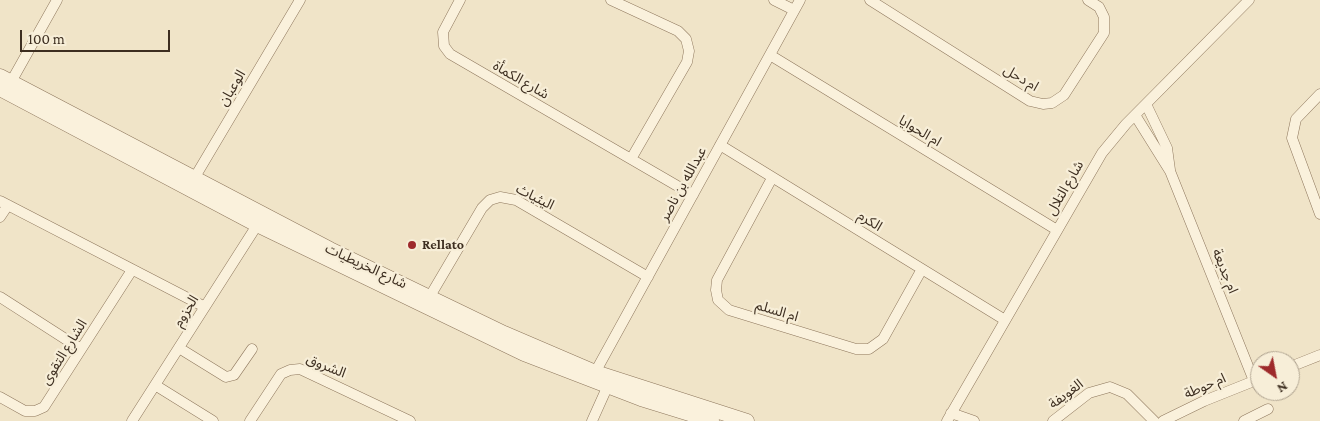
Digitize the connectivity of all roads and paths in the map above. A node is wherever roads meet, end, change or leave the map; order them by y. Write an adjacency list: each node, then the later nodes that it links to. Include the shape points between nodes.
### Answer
1 (57, 0): 12 (street)
2 (300, 0): 20 (street, الوعبان)
3 (460, 0): 17 (street, شارع الكمأة, via 443,32 444,46 450,54)
4 (611, 0): 17 (street, via 678,31 690,51 687,62)
5 (774, 0): 10 (street)
6 (800, 0): 10 (street, عبدالله بن ناصر)
7 (870, 0): 8 (street, ام دحل, via 1030,101 1043,104 1064,95 1104,33 1104,17)
8 (1088, 0)
9 (1249, 0): 14 (street, شارع التلال)
10 (794, 10): 11 (street, عبدالله بن ناصر)
11 (770, 55): 16 (street, عبدالله بن ناصر); 26 (street, ام الحوايا)
12 (4, 83): 20 (street, شارع الخريطيات)
13 (1320, 94): 23 (street, via 1296,119 1292,138)
14 (1146, 104): 15 (street, شارع التلال); 18 (street, ام جديعة, via 1167,148)
15 (1135, 115): 18 (street, ام جديعة); 26 (street, شارع التلال, via 1095,164)
16 (720, 145): 19 (street, الكرم); 21 (street, عبدالله بن ناصر)
17 (631, 159): 21 (street, شارع الكمأة)
18 (1170, 171): 38 (street, ام جديعة)
19 (772, 178): 27 (street, الكرم); 27 (street, ام السلم, via 717,280 718,300 729,310 856,349 869,349 883,339)
20 (191, 184): 25 (street, شارع الخريطيات)
21 (692, 195): 29 (street, عبدالله بن ناصر)
22 (4, 203): 24 (street); 28 (street)
23 (1320, 214)
24 (0, 217)
25 (260, 220): 31 (street, شارع الخريطيات); 32 (street, الحزوم)
26 (1057, 230): 33 (street, شارع التلال)
27 (922, 269): 33 (street, الكرم)
28 (132, 270): 32 (street); 35 (street, الشارع التقوى)
29 (648, 277): 31 (street, اليثياث, via 516,200 500,197 490,200 482,208); 40 (street, عبدالله بن ناصر)
30 (0, 297): 35 (street)
31 (427, 301): 40 (street, شارع الخريطيات, via 511,336)
32 (205, 307): 34 (street, الحزوم)
33 (1005, 320): 46 (street, شارع التلال)
34 (179, 348): 36 (street, via 226,377 234,375); 43 (street, الحزوم)
35 (82, 349): 44 (street, الشارع التقوى, via 47,404 39,409 30,412 20,410)
36 (252, 349)
37 (1320, 355): 39 (street)
38 (1250, 363)
39 (1300, 363)
40 (593, 376): 41 (street, شارع الخريطيات)
41 (609, 382): 51 (street); 52 (street, شارع الخريطيات); 53 (street, شارع الخريطيات)
42 (1250, 383): 57 (street, ام حوطة)
43 (156, 385): 47 (street, الحزوم); 48 (street)
44 (0, 397)
45 (1268, 409): 58 (street)
46 (949, 417): 54 (street)
47 (132, 421)
48 (213, 421)
49 (250, 421): 50 (street, الشروق, via 278,378 290,370 300,369)
50 (410, 421)
51 (592, 421)
52 (712, 421)
53 (747, 421)
54 (974, 421)
55 (1053, 421): 56 (street, الغويفة, via 1095,390 1110,388 1122,390)
56 (1154, 421)
57 (1162, 421)
58 (1244, 421)

